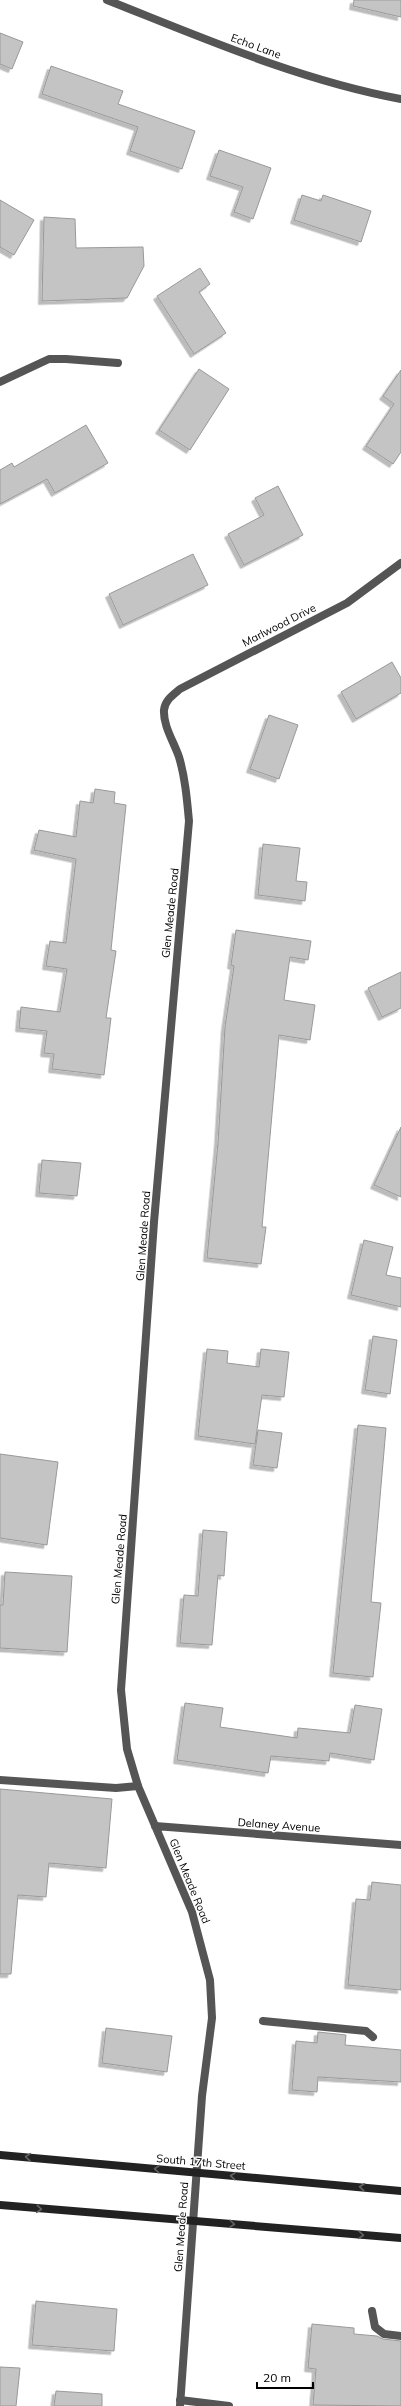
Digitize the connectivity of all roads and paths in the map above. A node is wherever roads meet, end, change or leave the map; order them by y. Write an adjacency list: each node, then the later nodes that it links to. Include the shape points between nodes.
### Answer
1 (107, 0): 2 (street, Echo Lane, via 308,76 371,94)
2 (401, 99)
3 (118, 363): 4 (street, via 49,359)
4 (0, 382)
5 (401, 563): 6 (street, Marlwood Drive, via 347,603 180,688)
6 (166, 704): 8 (street, Glen Meade Road, via 164,719 179,758 189,821 155,1214 122,1654 122,1714 127,1749)
7 (0, 1780): 8 (street, via 116,1788)
8 (138, 1786): 9 (street, Glen Meade Road)
9 (155, 1826): 10 (street, Delaney Avenue); 14 (street, Glen Meade Road, via 192,1912 210,1980 212,2018)
10 (401, 1846)
11 (263, 2021): 12 (street, via 366,2031)
12 (373, 2037)
13 (0, 2155): 14 (main road, South 17th Street, one-way to 13)
14 (196, 2173): 15 (main road, South 17th Street, one-way to 14); 17 (street, Glen Meade Road)
15 (401, 2191)
16 (0, 2205): 17 (main road, one-way to 17)
17 (193, 2221): 18 (main road, one-way to 18); 21 (street, Glen Meade Road)
18 (401, 2238)
19 (372, 2311): 20 (street, via 375,2327 384,2334)
20 (401, 2336)
21 (180, 2403): 22 (street)
22 (229, 2406)

